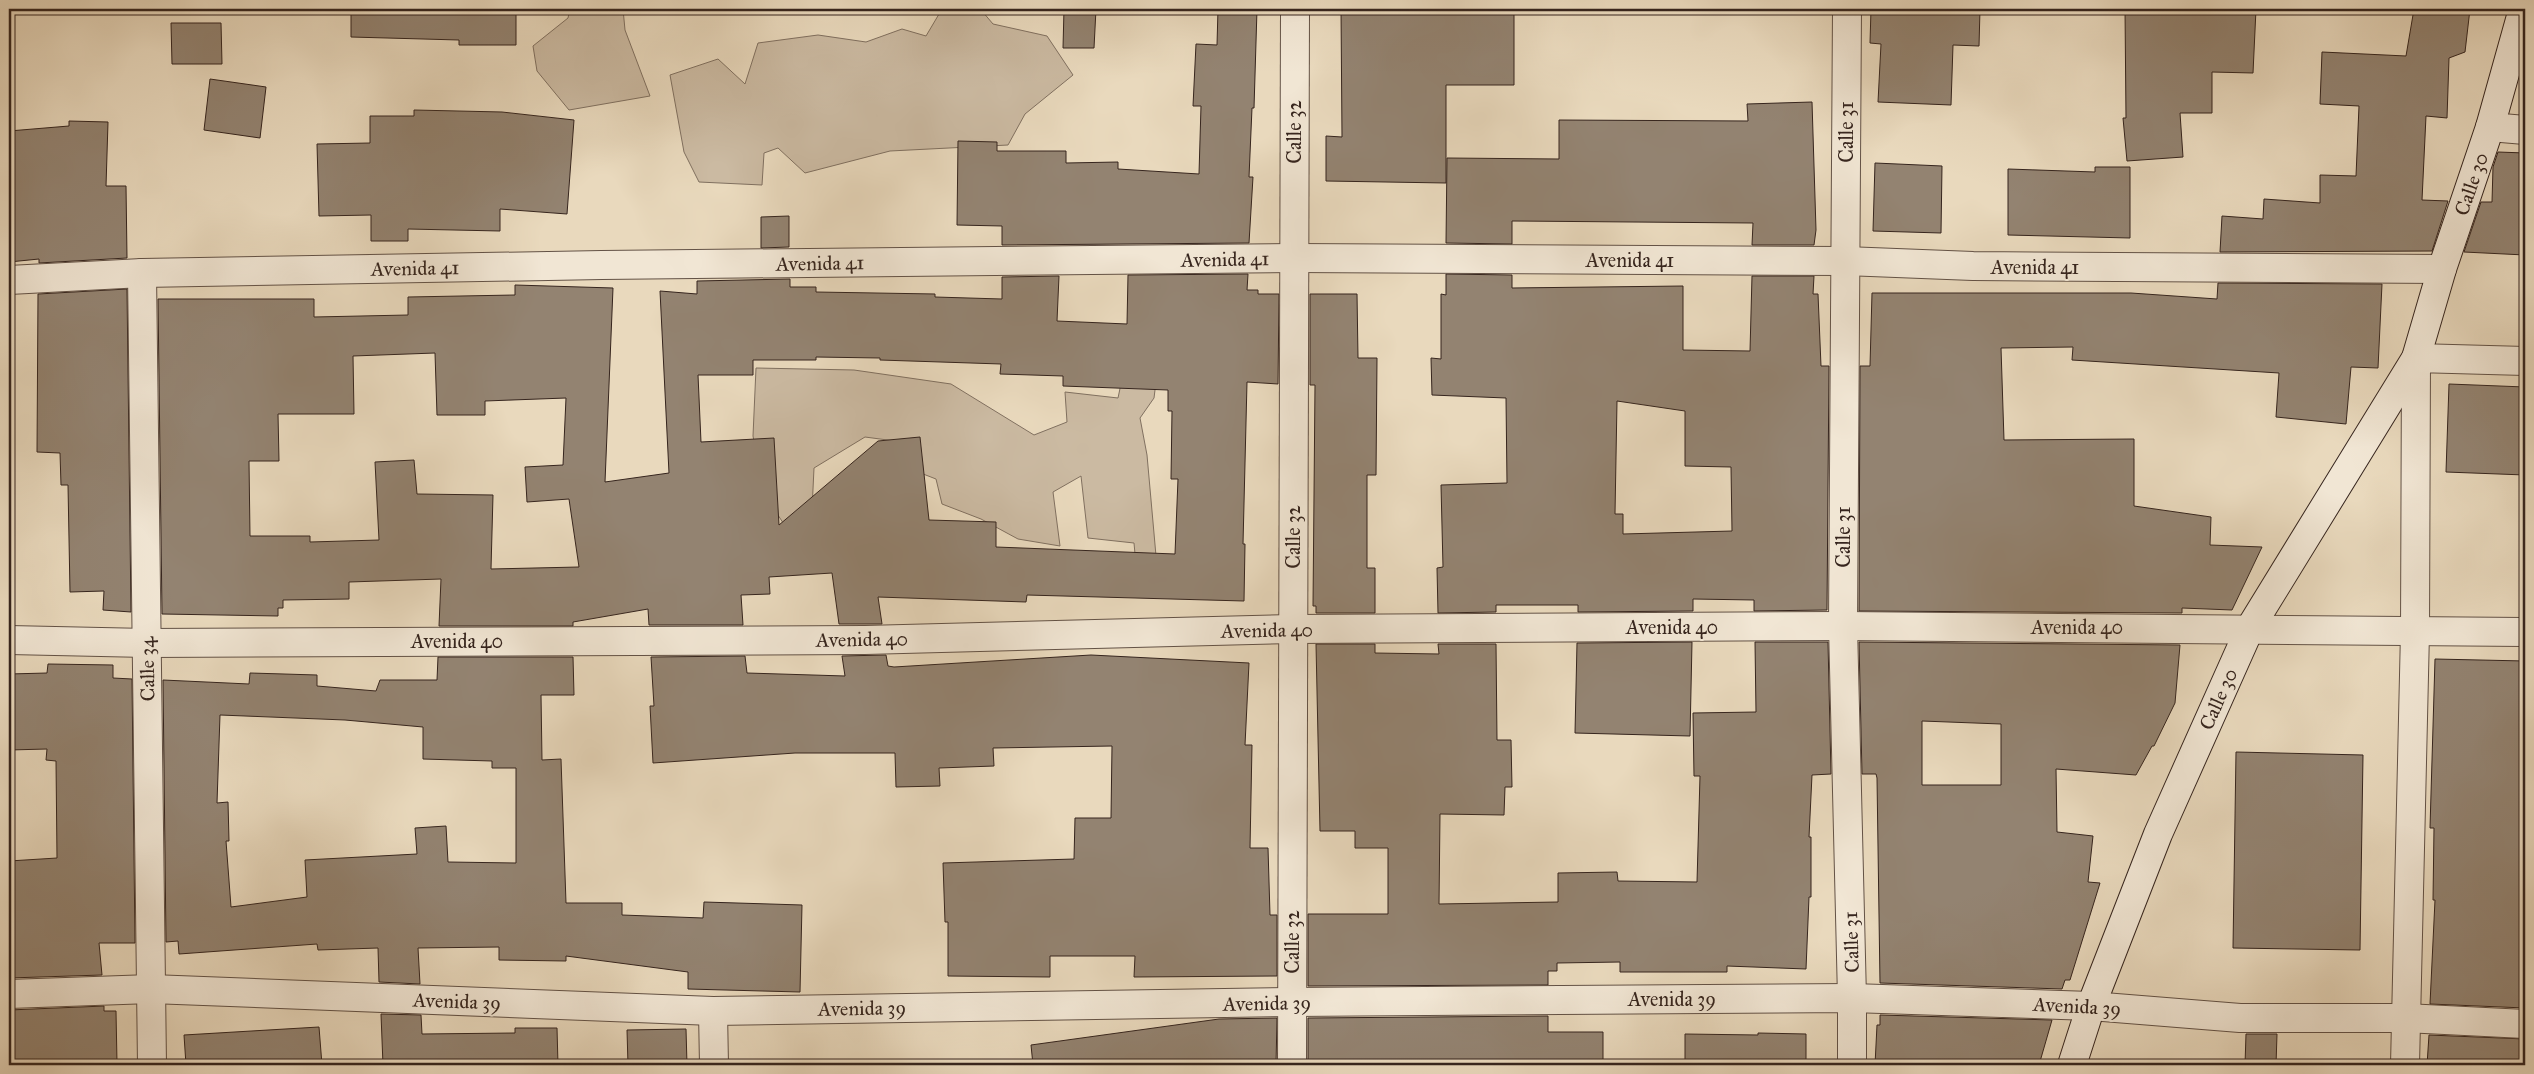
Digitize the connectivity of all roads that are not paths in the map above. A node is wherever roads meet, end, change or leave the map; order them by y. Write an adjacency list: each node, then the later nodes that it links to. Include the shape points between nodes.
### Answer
1 (1295, 9): 6 (street, Calle 32)
2 (1847, 9): 7 (street, Calle 31)
3 (2523, 9): 4 (street, Calle 30)
4 (2490, 128): 5 (street); 8 (street, Calle 30)
5 (2525, 130)
6 (1294, 258): 7 (street, Avenida 41); 9 (street, Avenida 41); 15 (street, Calle 32)
7 (1845, 261): 8 (street, Avenida 41, via 1973,266); 13 (street, Calle 31)
8 (2442, 269): 11 (street, Calle 30)
9 (142, 272): 10 (street, Avenida 41); 19 (street, Calle 34)
10 (9, 280)
11 (2416, 358): 12 (street); 14 (street, Calle 30); 16 (street, Calle 30)
12 (2525, 361)
13 (1842, 626): 14 (street, Avenida 40); 15 (street, Avenida 40); 22 (street, Calle 31)
14 (2250, 628): 16 (street, Avenida 40); 24 (street, Calle 30, via 2158,834)
15 (1293, 629): 19 (street, Avenida 40, via 865,640); 23 (street, Calle 32)
16 (2416, 632): 17 (street, Avenida 40); 26 (street, Calle 30)
17 (2525, 632)
18 (9, 640): 19 (street, Avenida 40)
19 (147, 643): 20 (street, Calle 34)
20 (151, 989): 21 (street, Avenida 39); 25 (street, Avenida 39); 28 (street, Calle 34)
21 (9, 994)
22 (1852, 998): 23 (street, Avenida 39); 24 (street, Avenida 39); 31 (street, Calle 31)
23 (1292, 1002): 25 (street, Avenida 39); 30 (street, Calle 32)
24 (2091, 1006): 26 (street, Avenida 39, via 2240,1018); 32 (street, Calle 30)
25 (713, 1011): 29 (street)
26 (2405, 1018): 27 (street, Avenida 39); 33 (street, Calle 30)
27 (2525, 1024)
28 (152, 1065)
29 (714, 1065)
30 (1292, 1065)
31 (1852, 1065)
32 (2072, 1065)
33 (2405, 1065)

